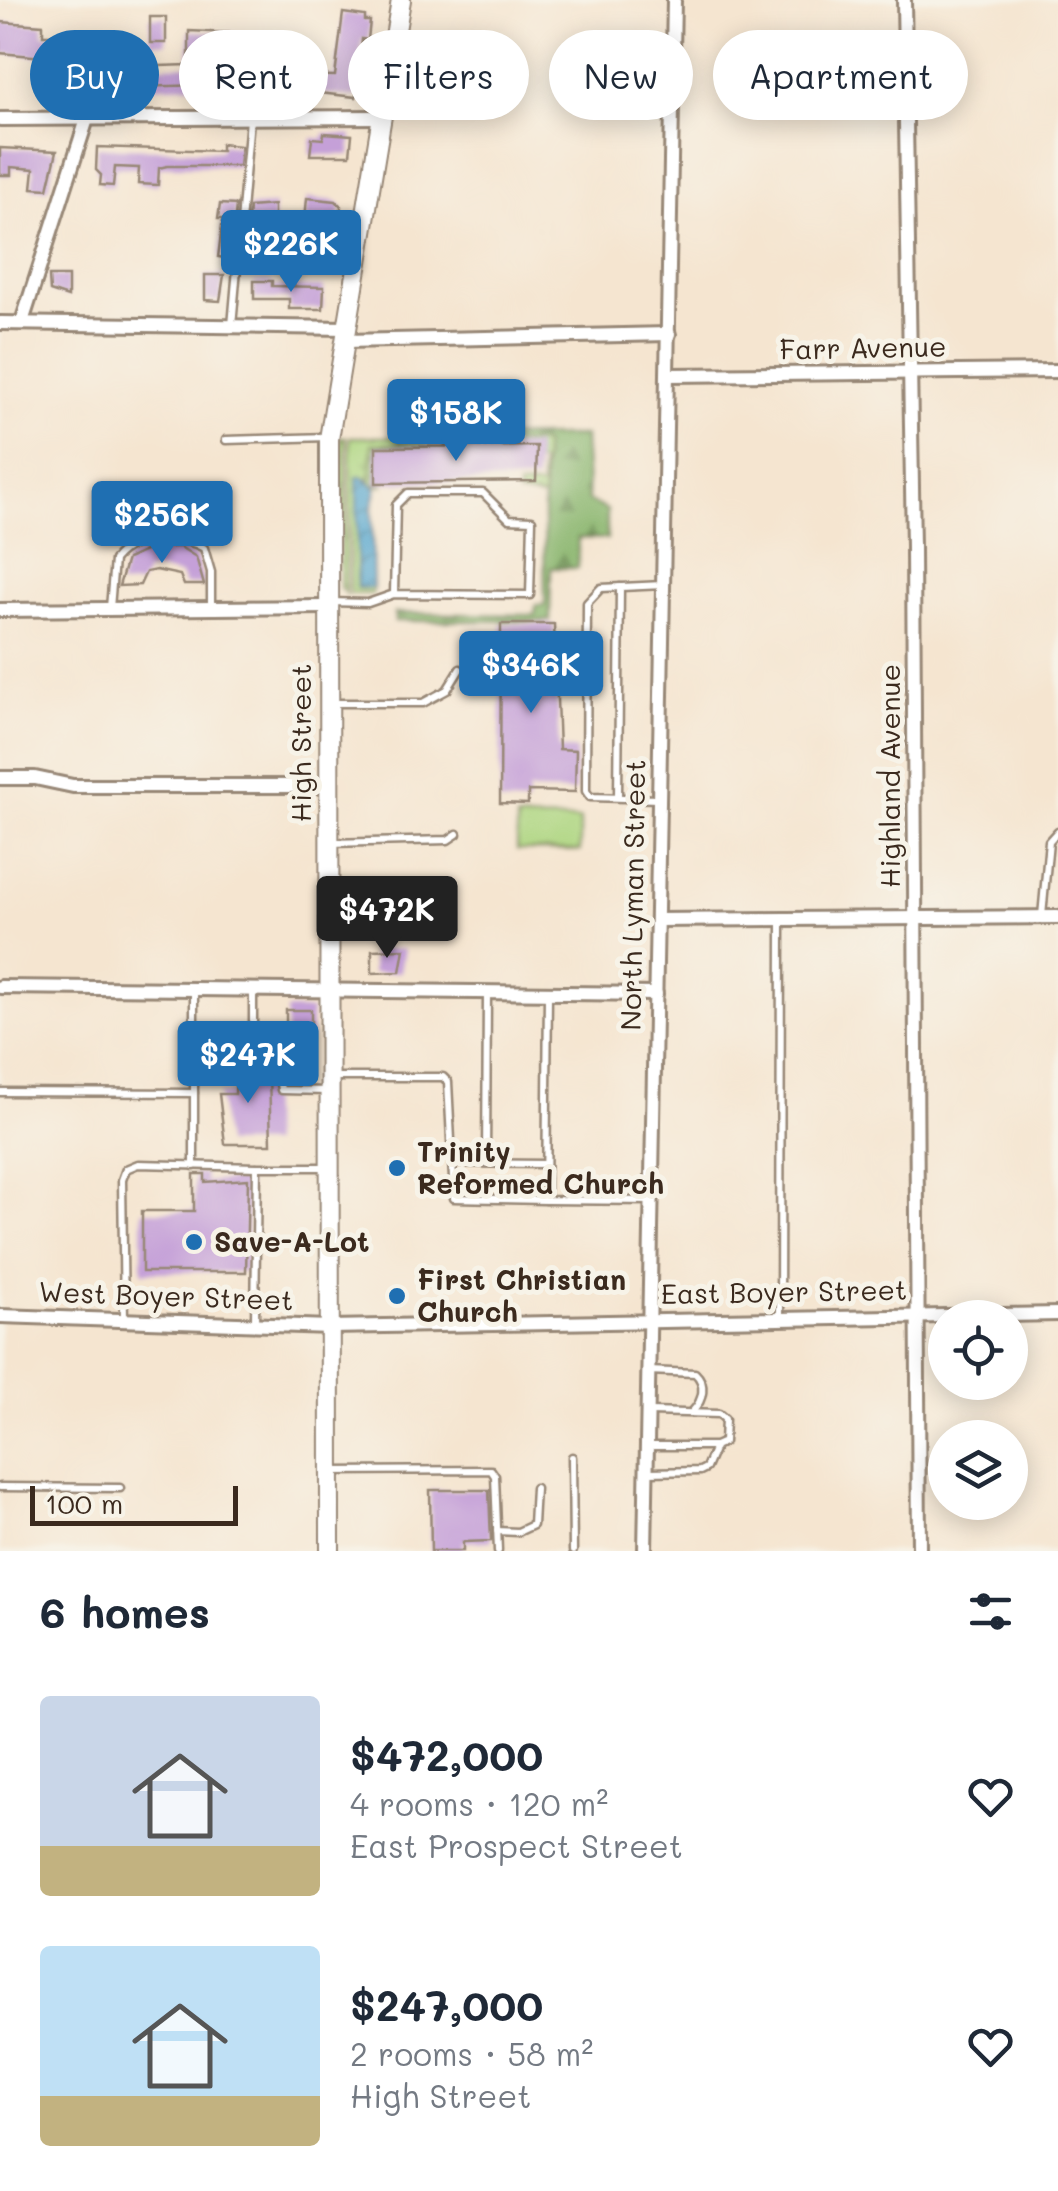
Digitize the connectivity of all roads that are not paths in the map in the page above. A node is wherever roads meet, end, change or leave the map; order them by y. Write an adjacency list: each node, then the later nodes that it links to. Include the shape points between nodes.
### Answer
1 (401, 0): 4 (main road, High Street)
2 (674, 0): 14 (street, North Lyman Street)
3 (904, 0): 16 (street, Highland Avenue)
4 (398, 30)
5 (0, 119): 6 (street)
6 (30, 119)
7 (86, 120): 10 (street)
8 (250, 120): 12 (lane)
9 (382, 120): 13 (main road, High Street)
10 (22, 322): 11 (street); 12 (street)
11 (0, 323)
12 (232, 326): 13 (street)
13 (346, 334): 14 (street); 18 (main road, High Street)
14 (668, 334): 17 (street, North Lyman Street)
15 (1058, 371): 16 (street, Farr Avenue)
16 (910, 372): 17 (street, Farr Avenue); 38 (street, Highland Avenue)
17 (668, 375): 20 (street, North Lyman Street)
18 (329, 437): 19 (lane); 23 (main road, High Street)
19 (226, 440)
20 (664, 586): 21 (lane); 32 (street, North Lyman Street)
21 (620, 587): 31 (lane); 31 (lane, via 594,592 586,622 586,791 590,797)
22 (394, 594): 22 (lane, via 530,595 532,520 508,519 483,493 408,493 396,506); 23 (lane)
23 (328, 605): 24 (street); 28 (main road, High Street)
24 (211, 608): 25 (street); 25 (lane, via 204,548 153,540 134,544 114,560)
25 (110, 609): 26 (street)
26 (0, 610)
27 (460, 669): 28 (lane, via 447,690 423,702)
28 (328, 704): 30 (main road, High Street)
29 (0, 778): 30 (street, via 73,786)
30 (330, 786): 35 (main road, High Street)
31 (618, 798): 32 (lane)
32 (660, 799): 40 (street, North Lyman Street)
33 (1058, 831): 36 (lane, via 1049,841)
34 (457, 834): 35 (lane, via 448,840)
35 (329, 843): 44 (main road, High Street)
36 (1042, 917): 37 (street); 38 (street)
37 (1058, 917)
38 (916, 918): 39 (street); 61 (street, Highland Avenue)
39 (781, 919): 40 (street); 62 (lane)
40 (658, 920): 47 (street, North Lyman Street)
41 (0, 987): 42 (street)
42 (194, 988): 43 (street); 50 (lane)
43 (253, 990): 44 (street); 48 (lane, via 253,1043 276,1058 281,1090)
44 (330, 990): 45 (street); 48 (main road, High Street)
45 (487, 993): 46 (street); 52 (lane)
46 (548, 993): 47 (street); 53 (lane)
47 (656, 994): 58 (street, North Lyman Street)
48 (330, 1084): 51 (lane, via 443,1077); 56 (main road, High Street)
49 (0, 1092): 50 (lane)
50 (194, 1093): 54 (lane)
51 (452, 1163): 52 (lane); 57 (lane, via 454,1198)
52 (486, 1163): 53 (lane)
53 (547, 1164): 57 (lane)
54 (194, 1166): 55 (lane); 64 (lane, via 126,1169)
55 (257, 1167): 56 (lane); 65 (lane)
56 (330, 1167): 66 (main road, High Street)
57 (546, 1200): 58 (lane)
58 (652, 1201): 63 (street, North Lyman Street)
59 (1058, 1314): 61 (street, East Boyer Street)
60 (0, 1316): 64 (street, West Boyer Street)
61 (918, 1316): 62 (street, East Boyer Street); 83 (street, Highland Avenue)
62 (780, 1318): 63 (street, East Boyer Street)
63 (650, 1320): 66 (street, East Boyer Street); 67 (street, North Lyman Street)
64 (124, 1321): 65 (street, West Boyer Street)
65 (255, 1325): 66 (street, West Boyer Street)
66 (330, 1326): 73 (main road, High Street)
67 (648, 1371): 68 (street, North Lyman Street); 69 (lane, via 700,1378 702,1397)
68 (648, 1412): 69 (lane); 70 (street, North Lyman Street)
69 (692, 1412): 71 (lane, via 726,1418 724,1442)
70 (647, 1446): 71 (lane); 74 (street, North Lyman Street)
71 (715, 1446): 74 (lane, via 700,1472)
72 (572, 1458): 81 (lane)
73 (329, 1471): 78 (lane, via 491,1470); 79 (main road, High Street)
74 (646, 1472): 82 (street, North Lyman Street)
75 (0, 1487): 76 (lane)
76 (120, 1488)
77 (535, 1488): 78 (lane, via 533,1525)
78 (497, 1531): 80 (lane)
79 (330, 1551)
80 (498, 1551)
81 (573, 1551)
82 (645, 1551)
83 (919, 1551)

